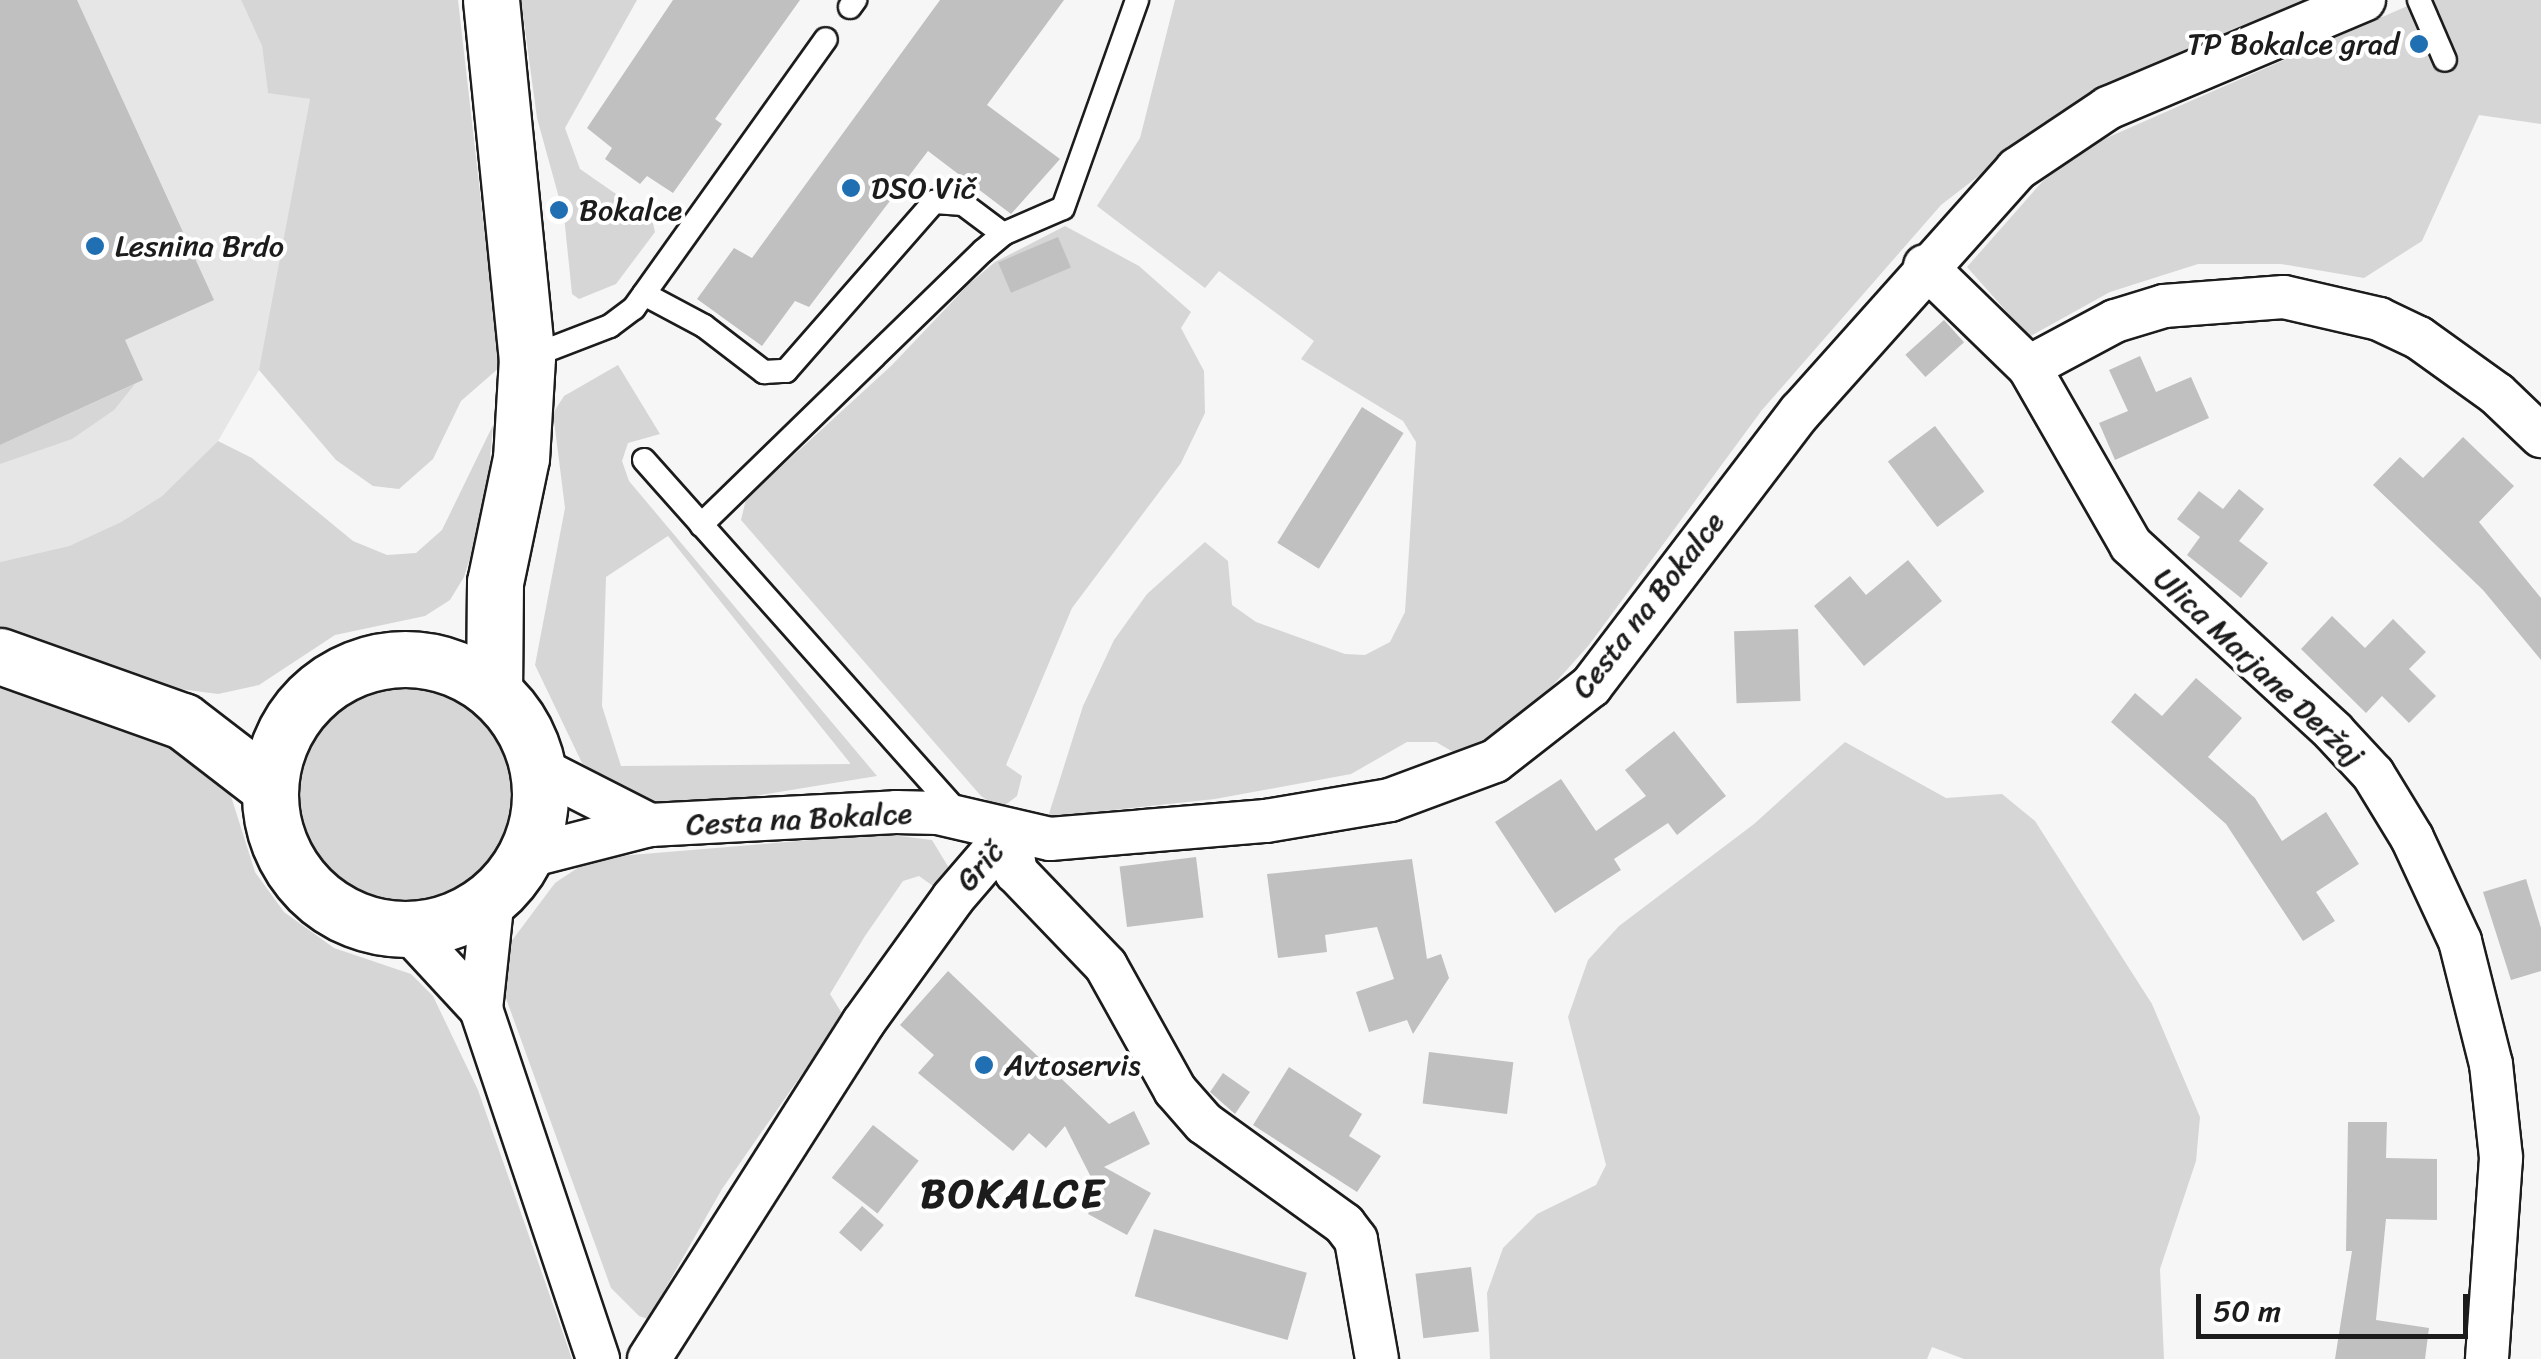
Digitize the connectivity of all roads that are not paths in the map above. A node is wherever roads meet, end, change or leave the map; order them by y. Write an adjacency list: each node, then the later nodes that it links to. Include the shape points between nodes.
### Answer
1 (490, 0): 10 (street)
2 (1137, 0): 7 (lane, via 1063,208)
3 (2364, 0): 8 (street, Cesta na Bokalce, via 2108,108 2051,141)
4 (2419, 0): 6 (lane)
5 (826, 39): 9 (lane)
6 (2445, 60)
7 (1003, 234): 9 (lane, via 963,204 934,202 786,371 764,372 704,326); 14 (lane)
8 (1925, 266): 11 (street, Ulica Marjane Deržaj); 24 (street, Cesta na Bokalce, via 1738,488 1591,686 1495,761 1390,800 1266,821 1050,838)
9 (644, 294): 10 (lane, via 610,326)
10 (527, 358): 15 (street, via 522,458)
11 (2029, 366): 12 (street, via 2115,321 2164,306 2284,296 2379,318 2419,338 2497,394); 31 (street, Ulica Marjane Deržaj, via 2131,546 2294,692 2372,774 2438,890 2460,941 2493,1083 2500,1204)
12 (2541, 436)
13 (644, 460): 14 (lane)
14 (700, 525): 24 (lane, via 928,786)
15 (495, 582): 17 (street); 18 (street)
16 (0, 656): 20 (street)
17 (416, 659): 18 (street, Cesta na Bokalce, via 450,666); 19 (street, Cesta na Bokalce, via 345,672)
18 (494, 692): 21 (street, Cesta na Bokalce, via 527,734)
19 (302, 705): 20 (street); 22 (street, Cesta na Bokalce, via 279,744)
20 (184, 720): 22 (street)
21 (538, 768): 23 (street, Cesta na Bokalce); 25 (street, Cesta na Bokalce, via 540,805)
22 (270, 788): 26 (street, Cesta na Bokalce, via 278,841 308,888 353,918)
23 (650, 825): 24 (street, Cesta na Bokalce, via 896,812); 25 (street, Cesta na Bokalce)
24 (989, 828): 29 (street, Grič, via 952,898 863,1023); 30 (street, Grič, via 1016,872 1106,966 1175,1090 1204,1123 1344,1224 1356,1240)
25 (509, 877): 26 (street, Cesta na Bokalce, via 452,920); 27 (street, Cesta na Bokalce)
26 (406, 929): 27 (street, Cesta na Bokalce)
27 (480, 1009): 28 (street, Cesta na Bokalce)
28 (598, 1359)
29 (649, 1359)
30 (1377, 1359)
31 (2487, 1359)

